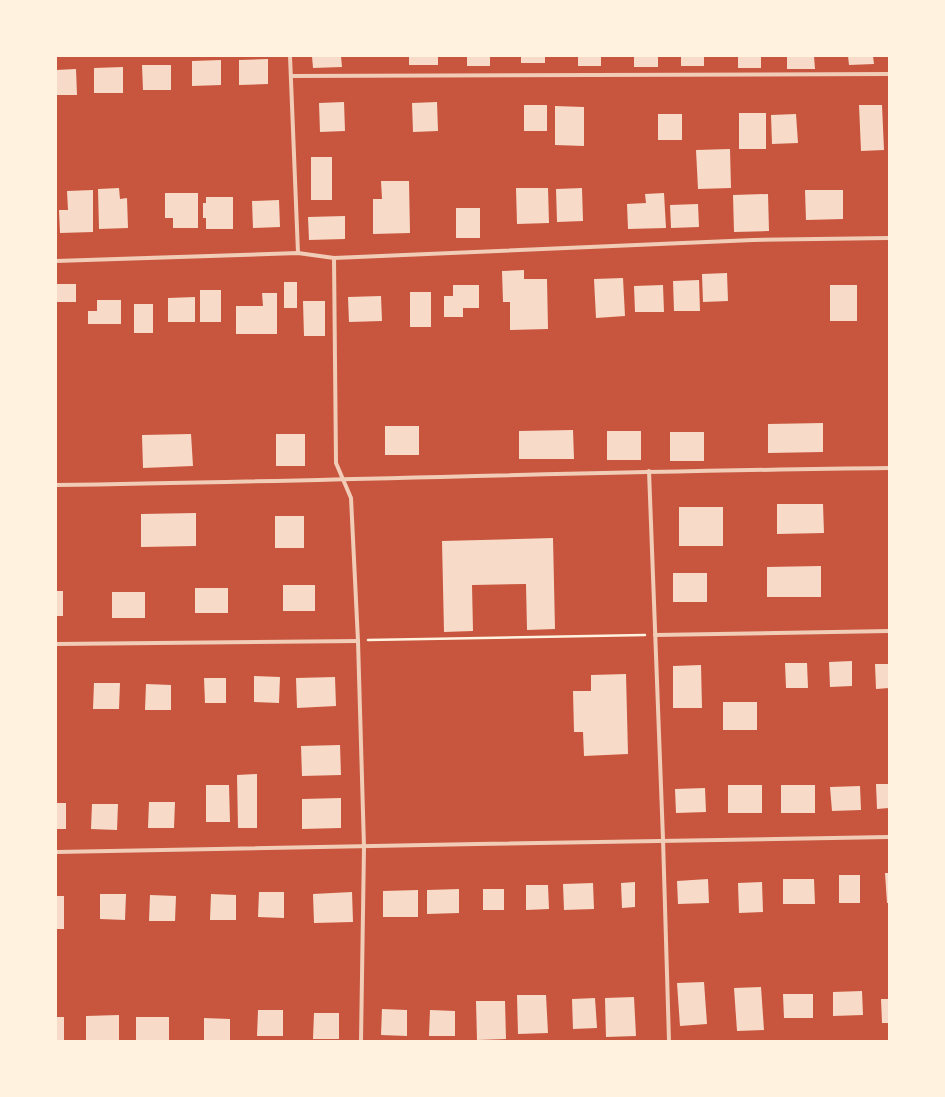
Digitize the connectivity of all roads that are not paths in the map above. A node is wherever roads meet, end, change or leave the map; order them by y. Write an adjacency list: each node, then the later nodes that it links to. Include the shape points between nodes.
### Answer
1 (290, 56): 3 (street)
2 (889, 74): 3 (street)
3 (291, 76): 5 (street)
4 (889, 238): 6 (street, via 753,240)
5 (298, 252): 6 (street); 7 (street)
6 (334, 258): 10 (street, via 336,462)
7 (56, 261)
8 (889, 468): 9 (street)
9 (649, 471): 10 (street); 13 (street)
10 (344, 481): 11 (street); 14 (street, via 350,498)
11 (56, 485)
12 (889, 631): 13 (street)
13 (655, 635): 17 (street)
14 (358, 641): 15 (street); 18 (street)
15 (56, 644)
16 (889, 837): 17 (street)
17 (663, 839): 18 (street); 21 (street)
18 (364, 847): 19 (street); 20 (street)
19 (56, 852)
20 (361, 1041)
21 (669, 1041)

